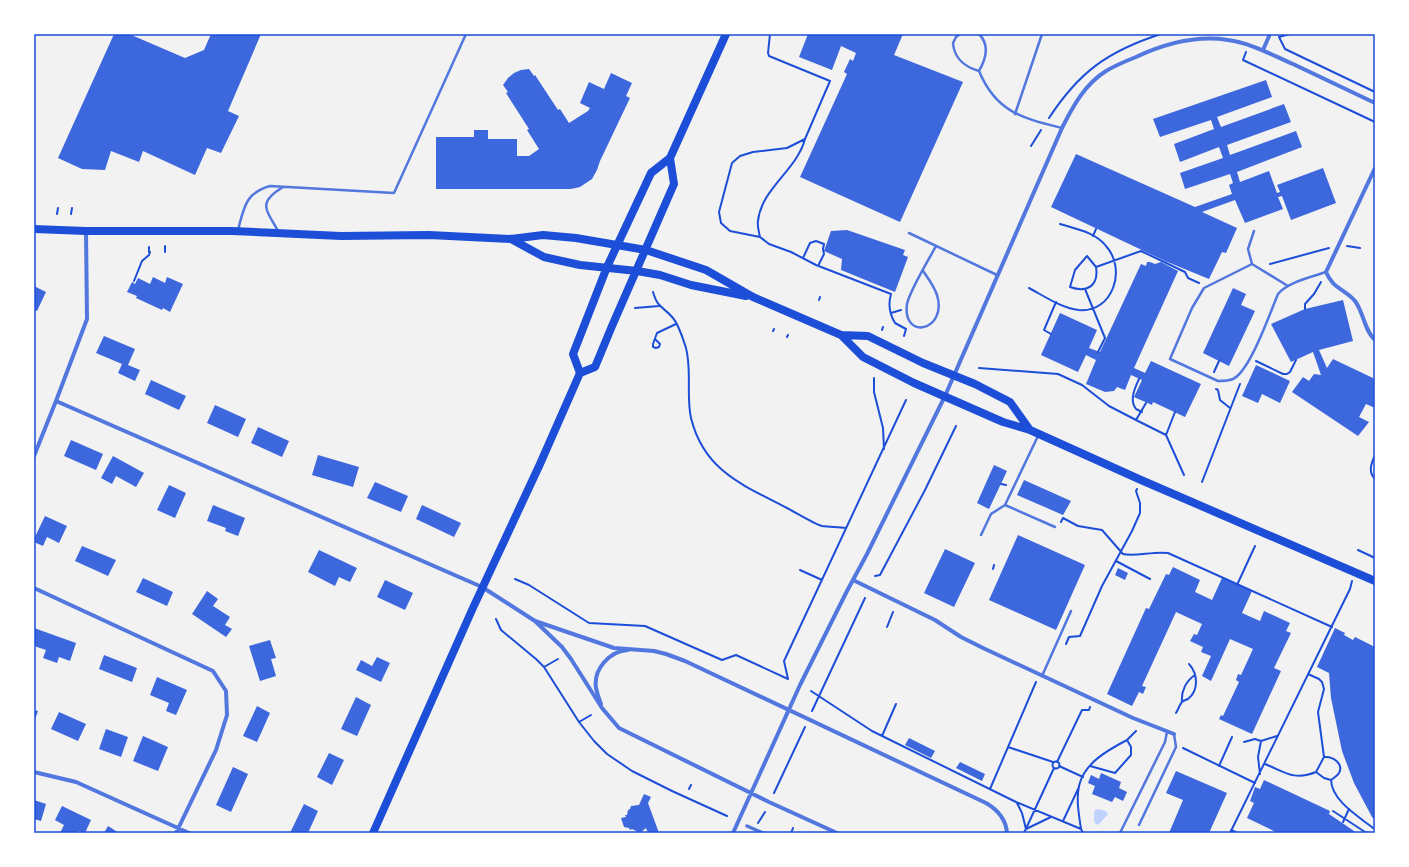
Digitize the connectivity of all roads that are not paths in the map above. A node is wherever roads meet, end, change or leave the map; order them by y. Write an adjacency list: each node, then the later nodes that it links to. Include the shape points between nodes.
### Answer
1 (466, 34): 14 (lane, via 394,193)
2 (726, 34): 12 (main road)
3 (960, 34): 8 (lane, via 953,41 956,55 967,67)
4 (979, 34): 8 (lane, via 984,40 986,50)
5 (1042, 34): 10 (lane)
6 (1270, 34): 7 (street)
7 (1263, 50): 9 (street); 11 (street, via 1235,41 1218,39 1187,40 1151,50 1109,70 1093,81 1074,104)
8 (979, 71): 10 (lane, via 989,92)
9 (1375, 103)
10 (1015, 114): 11 (lane)
11 (1062, 128): 30 (street)
12 (670, 158): 22 (main road, via 651,173); 24 (main road, via 674,184)
13 (1375, 168): 29 (street)
14 (283, 186): 18 (lane, via 270,186 252,195 245,206); 19 (lane, via 272,193 267,200 266,208)
15 (34, 228): 16 (main road)
16 (86, 231): 18 (main road); 38 (street, via 87,319)
17 (1254, 231): 25 (lane, via 1248,249)
18 (237, 232): 19 (main road)
19 (280, 233): 21 (main road)
20 (909, 234): 23 (lane)
21 (511, 239): 22 (main road, via 543,235); 26 (main road, via 544,257 580,265)
22 (617, 246): 24 (main road); 26 (main road)
23 (936, 246): 28 (lane); 30 (lane)
24 (646, 250): 27 (main road); 32 (main road, via 706,270)
25 (1252, 264): 31 (lane); 31 (lane, via 1206,286 1192,308 1170,358 1218,380 1234,378 1248,363 1278,294)
26 (607, 267): 27 (main road); 35 (main road, via 573,354)
27 (637, 271): 32 (main road, via 660,275 691,286); 35 (main road, via 595,367)
28 (923, 271): 28 (lane, via 911,293 907,309 911,324 920,328 934,321 939,309 936,293)
29 (1326, 272): 31 (lane); 34 (street, via 1330,280 1356,302 1369,333)
30 (997, 275): 36 (street)
31 (1288, 286)
32 (753, 297): 33 (main road)
33 (841, 334): 36 (main road, via 868,336); 37 (main road, via 863,357)
34 (1375, 340)
35 (580, 373): 47 (main road)
36 (954, 375): 37 (street); 39 (main road, via 1010,402)
37 (945, 396): 39 (main road, via 1003,422); 45 (street)
38 (56, 401): 41 (street); 47 (street)
39 (1030, 430): 40 (main road)
40 (1040, 434): 42 (lane); 46 (main road)
41 (34, 456)
42 (1005, 505): 43 (lane); 44 (lane, via 991,514)
43 (1055, 527)
44 (981, 535)
45 (852, 580): 52 (street); 54 (street)
46 (1375, 581)
47 (482, 587): 50 (street); 64 (main road)
48 (34, 588): 61 (street, via 213,671 226,691 227,715 216,750)
49 (1071, 611): 52 (lane)
50 (535, 621): 51 (street, via 614,648); 53 (street, via 571,658)
51 (642, 650): 53 (street, via 617,653 604,662 596,682); 54 (street, via 666,654)
52 (1040, 675): 55 (street)
53 (602, 708): 58 (street, via 619,728)
54 (789, 711): 58 (street); 68 (street, via 993,806 1005,822)
55 (1167, 732): 56 (street); 69 (lane)
56 (1174, 734): 59 (lane, via 1176,747)
57 (34, 772): 61 (street, via 76,782)
58 (752, 793): 65 (street); 67 (street)
59 (1139, 825)
60 (747, 826): 66 (street)
61 (179, 828): 62 (street); 63 (street)
62 (176, 833)
63 (189, 833)
64 (373, 833)
65 (733, 833)
66 (763, 833)
67 (837, 833)
68 (1007, 833)
69 (1120, 833)

